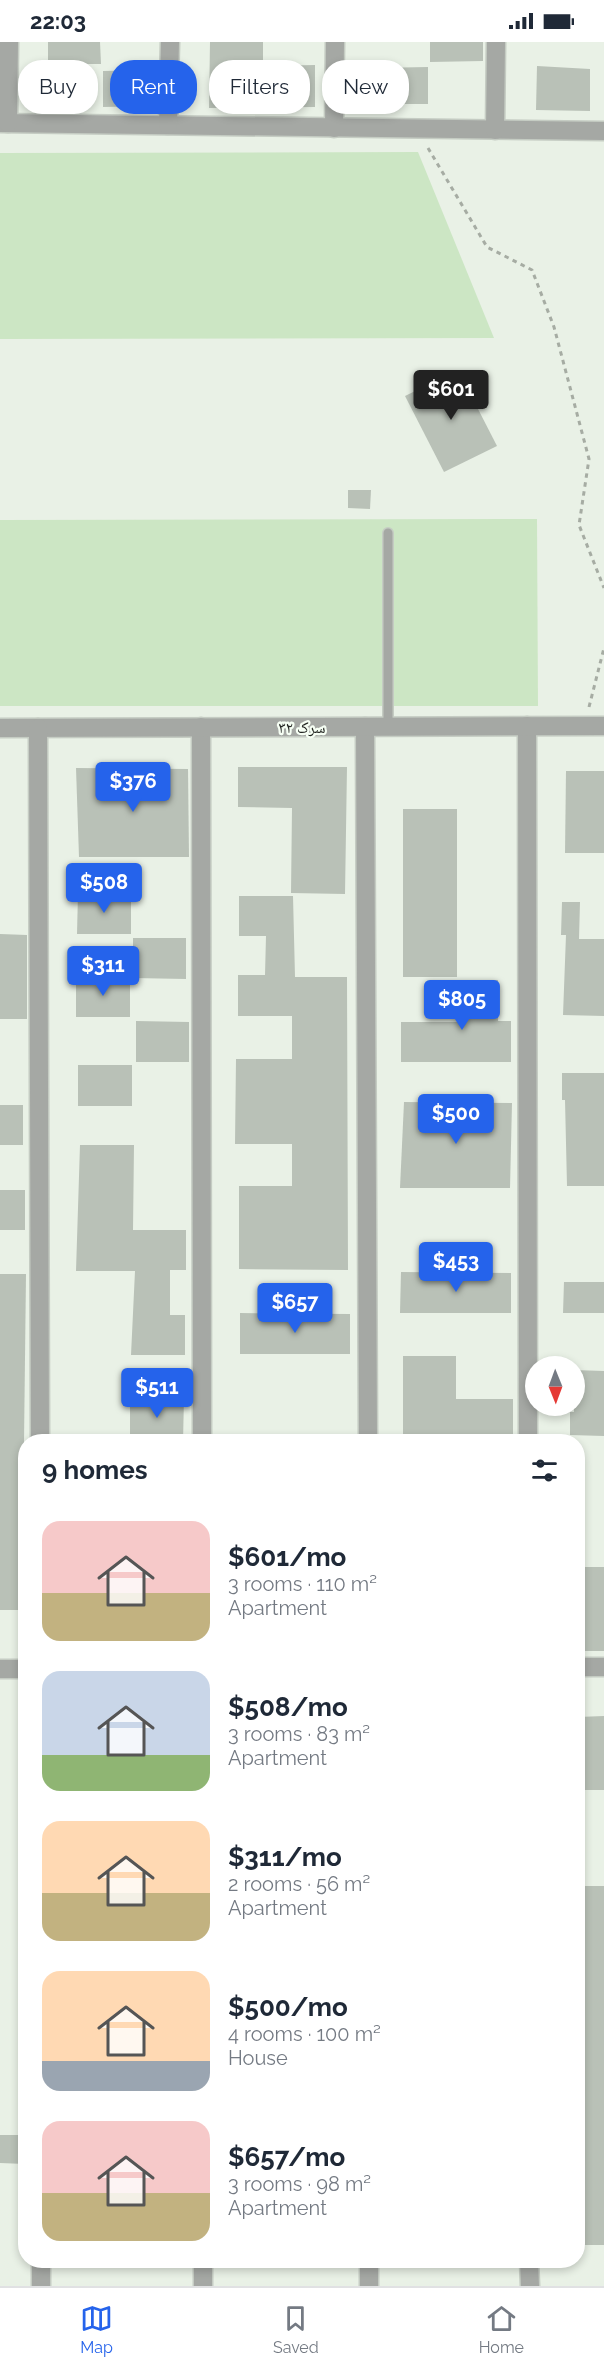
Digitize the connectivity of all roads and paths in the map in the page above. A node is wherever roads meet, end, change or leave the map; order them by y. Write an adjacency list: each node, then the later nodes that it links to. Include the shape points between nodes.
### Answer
1 (9, 42): 5 (street)
2 (170, 42): 6 (street)
3 (334, 42): 7 (street)
4 (496, 42): 9 (street)
5 (4, 123): 6 (street)
6 (168, 125): 7 (street)
7 (334, 128): 8 (street)
8 (411, 128): 9 (street); 12 (path, via 435,155 487,248 532,270 554,327 589,459 579,525)
9 (495, 130): 10 (street)
10 (604, 131)
11 (388, 533): 19 (lane)
12 (604, 588)
13 (604, 648): 15 (path)
14 (527, 726): 15 (street, سرک ۳۲); 19 (street, سرک ۳۲); 25 (street)
15 (585, 726): 16 (street, سرک ۳۲)
16 (604, 726)
17 (201, 727): 18 (street, سرک ۳۲); 21 (street, سرک ۳۲); 23 (street)
18 (365, 727): 19 (street, سرک ۳۲); 24 (street)
19 (388, 727)
20 (0, 728): 21 (street, سرک ۳۲)
21 (38, 728): 22 (street)
22 (40, 1434)
23 (202, 1434)
24 (368, 1434)
25 (528, 1434)
26 (604, 1666): 27 (street)
27 (585, 1667)
28 (0, 1669): 29 (street)
29 (18, 1669)
30 (41, 2268): 34 (street)
31 (203, 2268): 35 (street)
32 (369, 2268): 36 (street)
33 (530, 2268): 37 (street)
34 (41, 2286)
35 (203, 2286)
36 (369, 2286)
37 (530, 2286)

